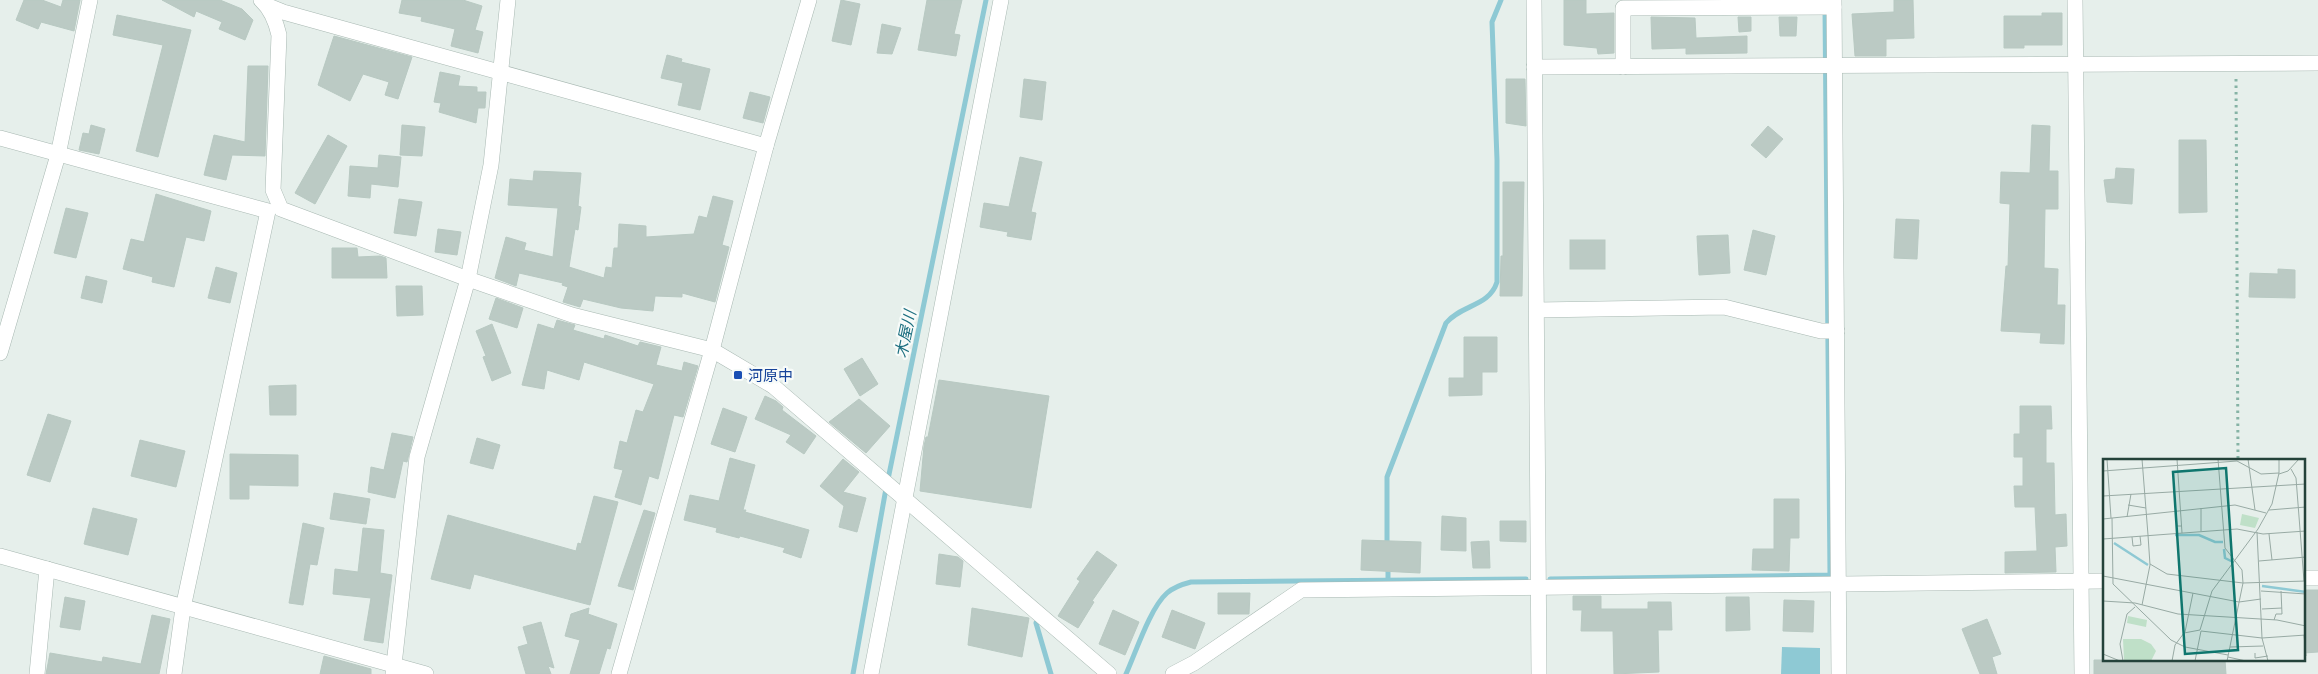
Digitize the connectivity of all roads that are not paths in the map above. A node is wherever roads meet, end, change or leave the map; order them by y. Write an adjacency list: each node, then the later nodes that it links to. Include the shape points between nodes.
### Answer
1 (90, 0): 19 (street)
2 (508, 0): 16 (street)
3 (809, 0): 18 (street)
4 (1001, 0): 26 (street)
5 (1534, 0): 14 (street)
6 (2075, 0): 12 (street)
7 (263, 2): 10 (street)
8 (1704, 4): 9 (street); 15 (street, via 1623,8)
9 (1829, 5): 13 (street)
10 (282, 12): 16 (street); 20 (street)
11 (2318, 63): 12 (street)
12 (2075, 65): 13 (street); 30 (street)
13 (1828, 66): 15 (street); 23 (street)
14 (1534, 67): 15 (street); 22 (street)
15 (1624, 67)
16 (500, 71): 18 (street); 21 (street, via 491,165)
17 (0, 138): 19 (street)
18 (766, 146): 24 (street)
19 (58, 154): 20 (street); 25 (street)
20 (272, 205): 21 (street); 33 (street)
21 (468, 279): 24 (street, via 572,315); 34 (street, via 417,457)
22 (1537, 310): 23 (street, via 1724,307); 32 (street)
23 (1830, 331): 31 (street)
24 (712, 350): 26 (street, via 773,386); 38 (street)
25 (0, 353)
26 (905, 501): 39 (street); 40 (street)
27 (0, 556): 28 (street)
28 (47, 569): 33 (street); 35 (street)
29 (2103, 581): 30 (street)
30 (2081, 582): 31 (street); 44 (street)
31 (1838, 584): 32 (street); 43 (street)
32 (1539, 586): 41 (street, via 1301,590); 42 (street)
33 (183, 608): 34 (street); 36 (street)
34 (394, 670): 37 (street)
35 (37, 674)
36 (174, 674)
37 (426, 674)
38 (619, 674)
39 (871, 674)
40 (1109, 674)
41 (1173, 674)
42 (1539, 674)
43 (1839, 674)
44 (2082, 674)

